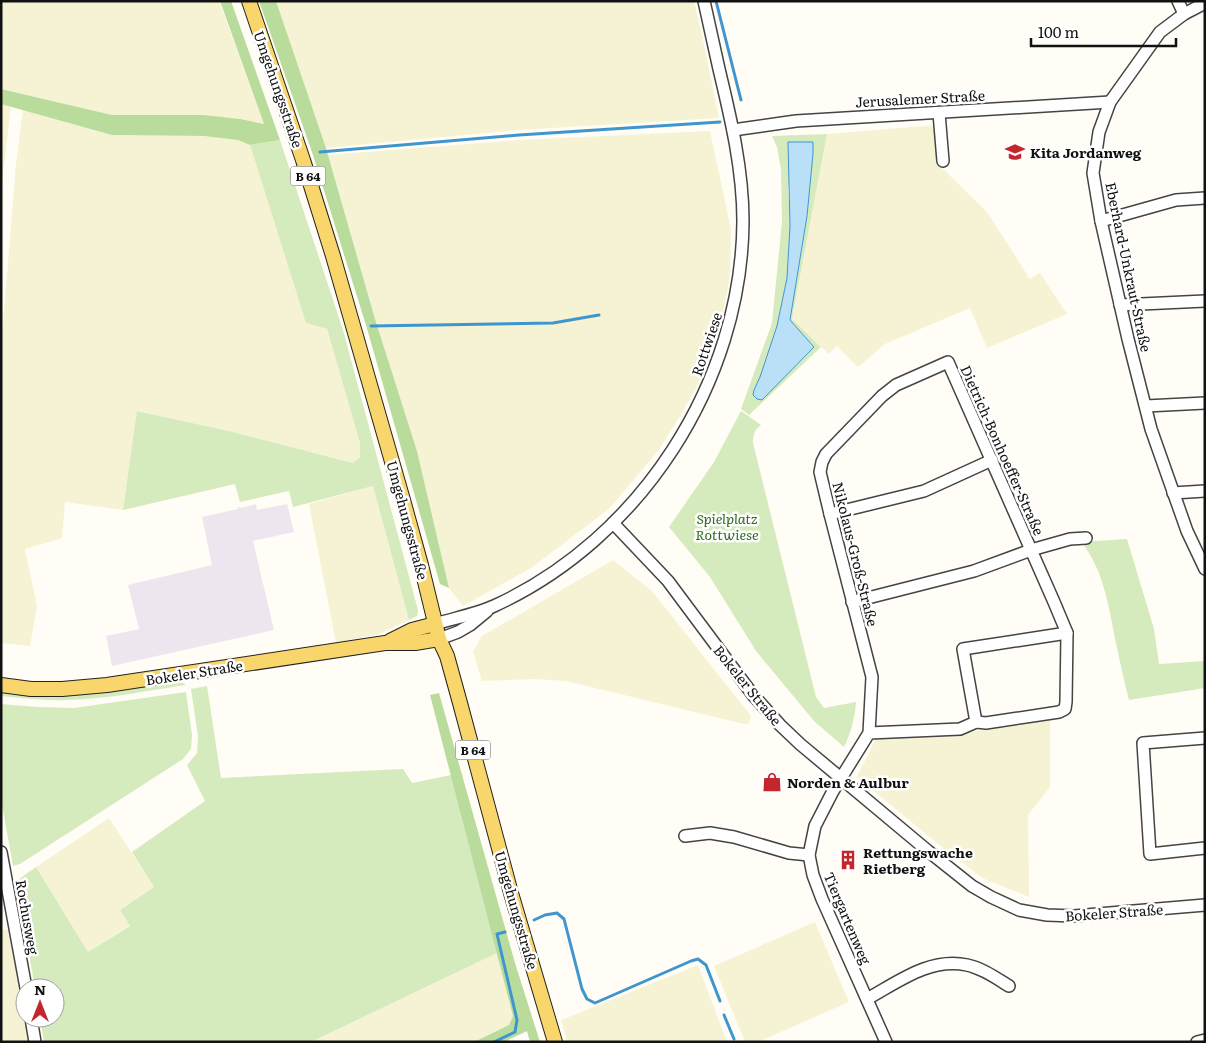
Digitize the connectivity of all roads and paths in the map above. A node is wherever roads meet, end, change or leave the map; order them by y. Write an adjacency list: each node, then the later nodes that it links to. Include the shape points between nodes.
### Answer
1 (249, 1): 27 (main road, Umgehungsstraße / B 64, via 333,256)
2 (704, 1): 8 (street, Rottwiese)
3 (1178, 1): 5 (street)
4 (1205, 2): 5 (street, Eberhard-Unkraut-Straße)
5 (1184, 14): 6 (street, Eberhard-Unkraut-Straße, via 1160,32)
6 (1110, 102): 7 (street, Jerusalemer Straße); 11 (street, Eberhard-Unkraut-Straße, via 1099,132 1093,173)
7 (939, 113): 8 (street, Jerusalemer Straße, via 796,121); 9 (street)
8 (733, 130): 21 (street, Rottwiese, via 741,180 742,241 739,277 728,330 704,394 683,431 659,469)
9 (943, 161)
10 (1205, 198): 11 (street, via 1176,200)
11 (1101, 221): 13 (street, Eberhard-Unkraut-Straße)
12 (1205, 300): 13 (street)
13 (1120, 305): 16 (street, Eberhard-Unkraut-Straße)
14 (948, 362): 17 (street, Dietrich-Bonhoeffer-Straße); 20 (street, Nikolaus-Groß-Straße, via 896,385 826,454 820,472)
15 (1205, 403): 16 (street)
16 (1146, 406): 19 (street, Eberhard-Unkraut-Straße)
17 (992, 460): 20 (street, via 924,491); 23 (street, Dietrich-Bonhoeffer-Straße)
18 (1205, 491): 19 (street)
19 (1172, 493): 24 (street, Eberhard-Unkraut-Straße)
20 (830, 514): 25 (street, Nikolaus-Groß-Straße)
21 (613, 523): 26 (street, Rottwiese, via 567,562); 35 (street, Bokeler Straße, via 668,581 753,695 800,744)
22 (1086, 538): 23 (street, Dietrich-Bonhoeffer-Straße)
23 (1031, 550): 25 (street, Dietrich-Bonhoeffer-Straße, via 974,570); 28 (street)
24 (1205, 569)
25 (852, 602): 33 (street, Nikolaus-Groß-Straße, via 872,677)
26 (492, 607): 27 (street, Rottwiese); 29 (street, Rottwiese, via 470,625)
27 (435, 624): 29 (main road, Umgehungsstraße / B 64); 30 (main road, Bokeler Straße, via 412,630)
28 (1067, 633): 32 (street, via 1064,709); 32 (street, via 963,650)
29 (439, 640): 30 (main road, Bokeler Straße); 47 (main road, Umgehungsstraße / B 64, via 448,660)
30 (385, 643): 31 (main road, Bokeler Straße, via 107,685 62,689)
31 (1, 685)
32 (976, 722): 33 (street, via 960,728)
33 (868, 733): 35 (street, Nikolaus-Groß-Straße)
34 (1205, 738): 37 (street, via 1142,743 1150,854)
35 (841, 778): 39 (street, Tiergartenweg, via 815,826); 40 (street, Bokeler Straße, via 972,886 1019,910 1074,916)
36 (685, 836): 39 (street, via 710,834 734,837)
37 (1205, 848)
38 (1, 852): 41 (street, Rochusweg)
39 (809, 855): 43 (street, Tiergartenweg, via 822,899)
40 (1205, 905)
41 (24, 978)
42 (1009, 986): 43 (street, via 968,965 945,963 924,968)
43 (867, 998): 48 (street, Tiergartenweg)
44 (33, 1028): 46 (street)
45 (1205, 1040): 49 (street)
46 (35, 1042)
47 (555, 1042)
48 (886, 1042)
49 (1197, 1042)

